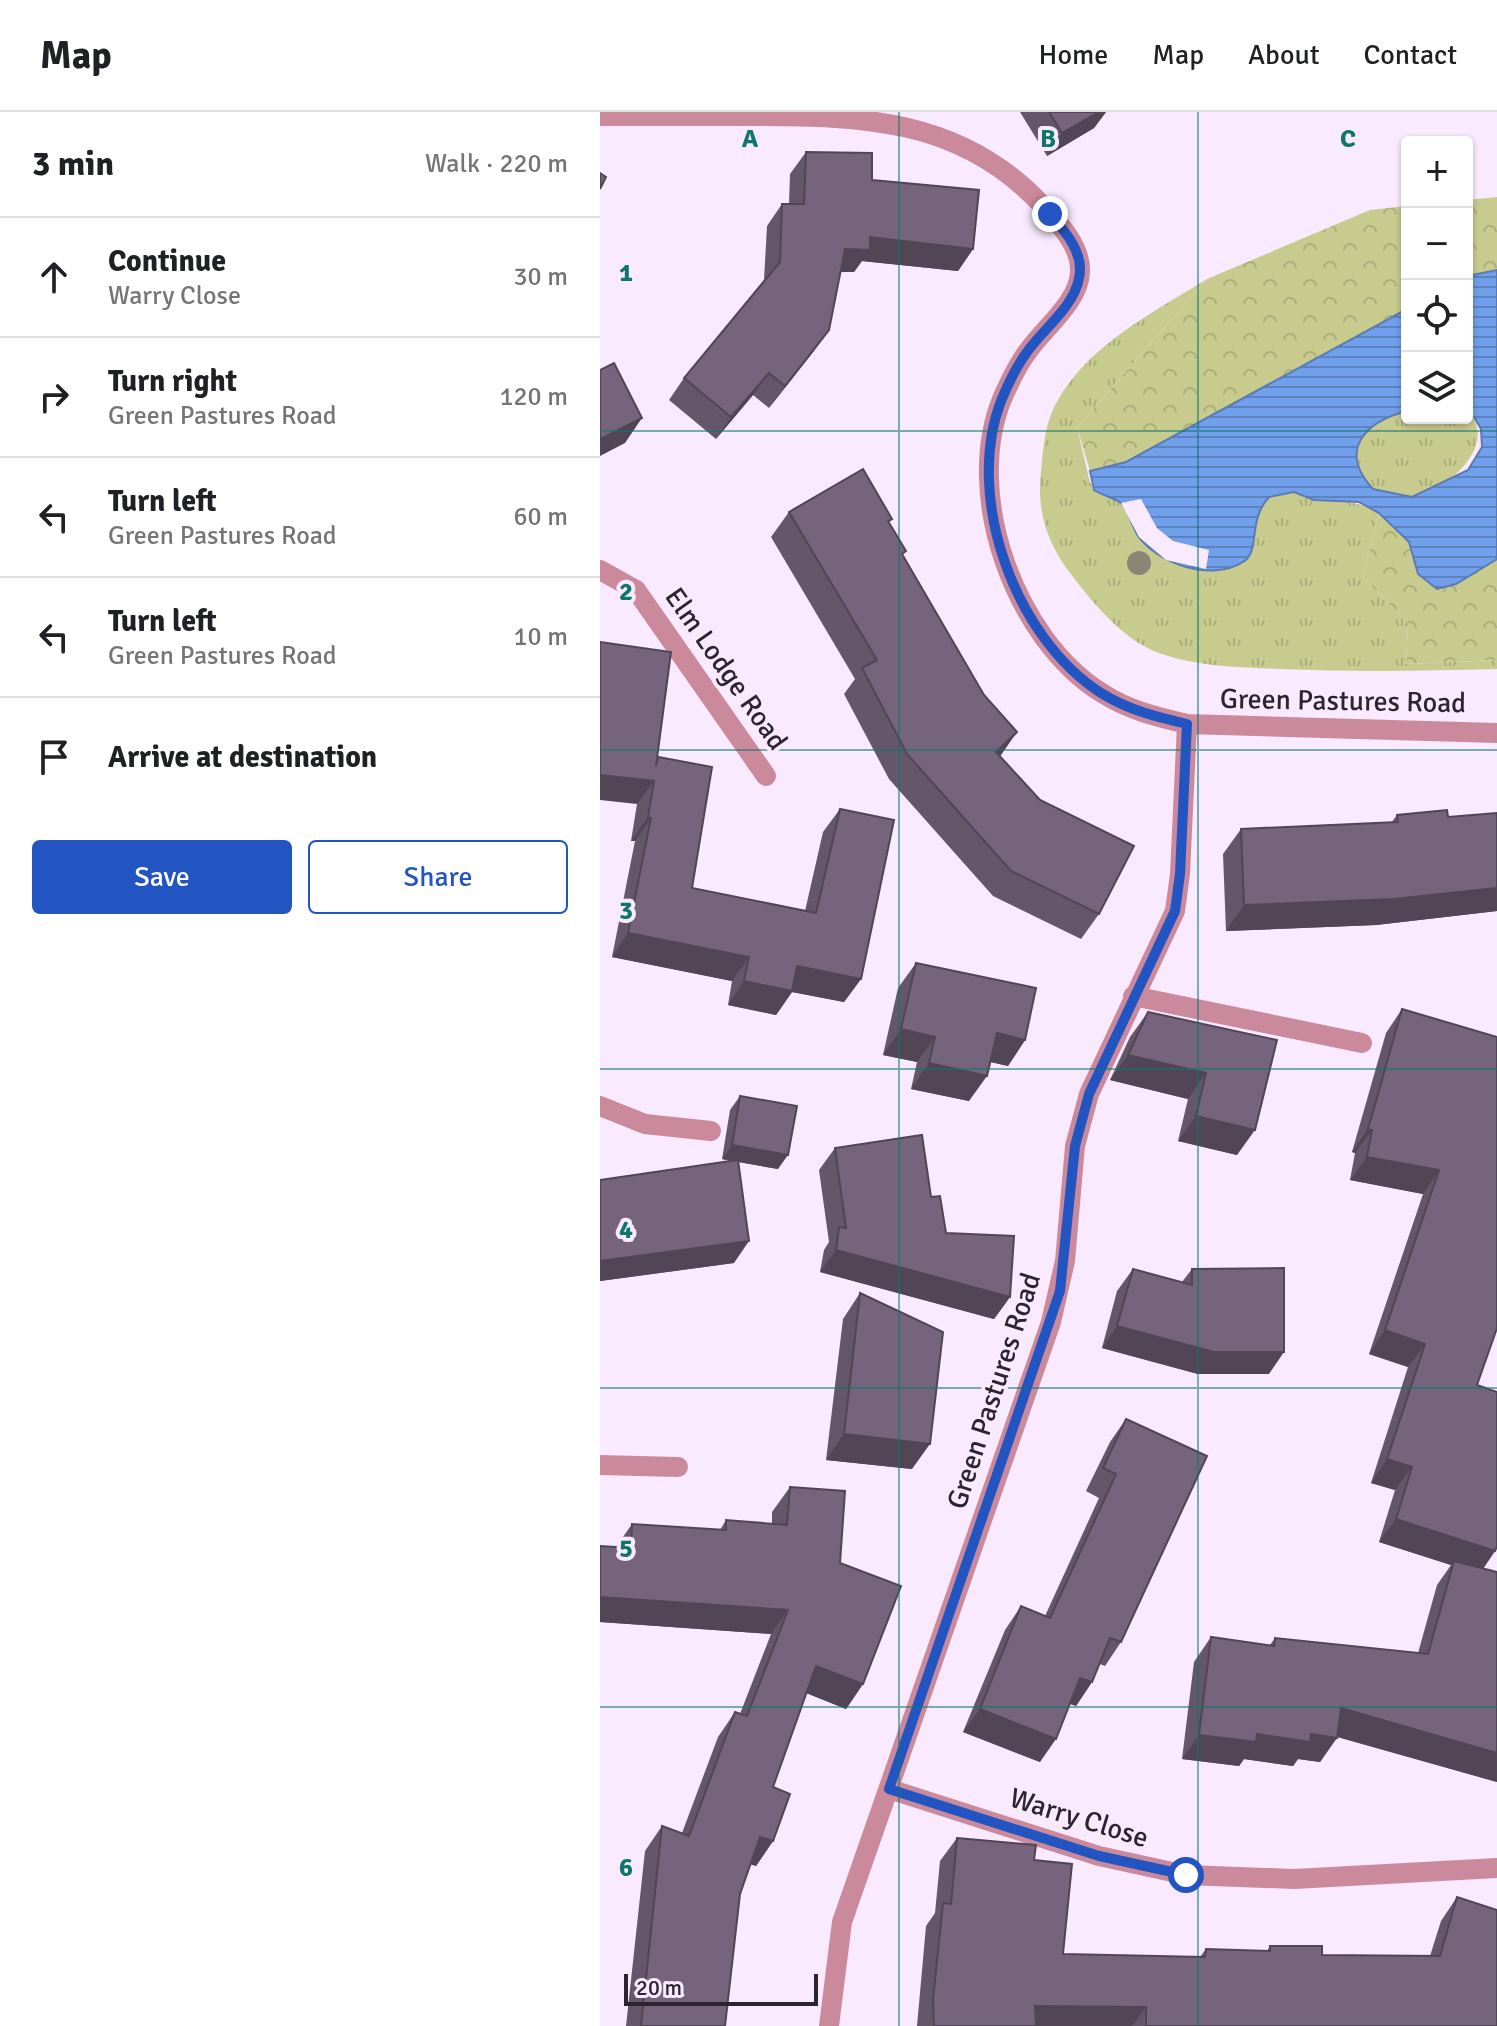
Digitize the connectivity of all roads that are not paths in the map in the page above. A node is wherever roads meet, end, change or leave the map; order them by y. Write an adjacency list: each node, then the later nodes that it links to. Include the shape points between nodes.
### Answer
1 (600, 116): 3 (street, Green Pastures Road, via 819,116 888,123 968,148 1026,188 1065,232 1081,274 1074,295 1026,352 993,424 991,498 1001,551 1034,624 1073,670 1122,705)
2 (600, 570): 5 (street, Elm Lodge Road, via 636,590)
3 (1187, 724): 4 (street, Green Pastures Road); 6 (street, Green Pastures Road, via 1175,911)
4 (1497, 733)
5 (766, 776)
6 (1133, 996): 7 (street); 12 (street, Green Pastures Road, via 1082,1117 1065,1261 1051,1322)
7 (1362, 1043)
8 (600, 1106): 9 (street, via 645,1124)
9 (711, 1131)
10 (600, 1465): 11 (street)
11 (678, 1467)
12 (889, 1789): 13 (street, Warry Close, via 1099,1856 1186,1875 1294,1879); 14 (street, Green Pastures Road, via 842,1922)
13 (1497, 1868)
14 (829, 2026)

